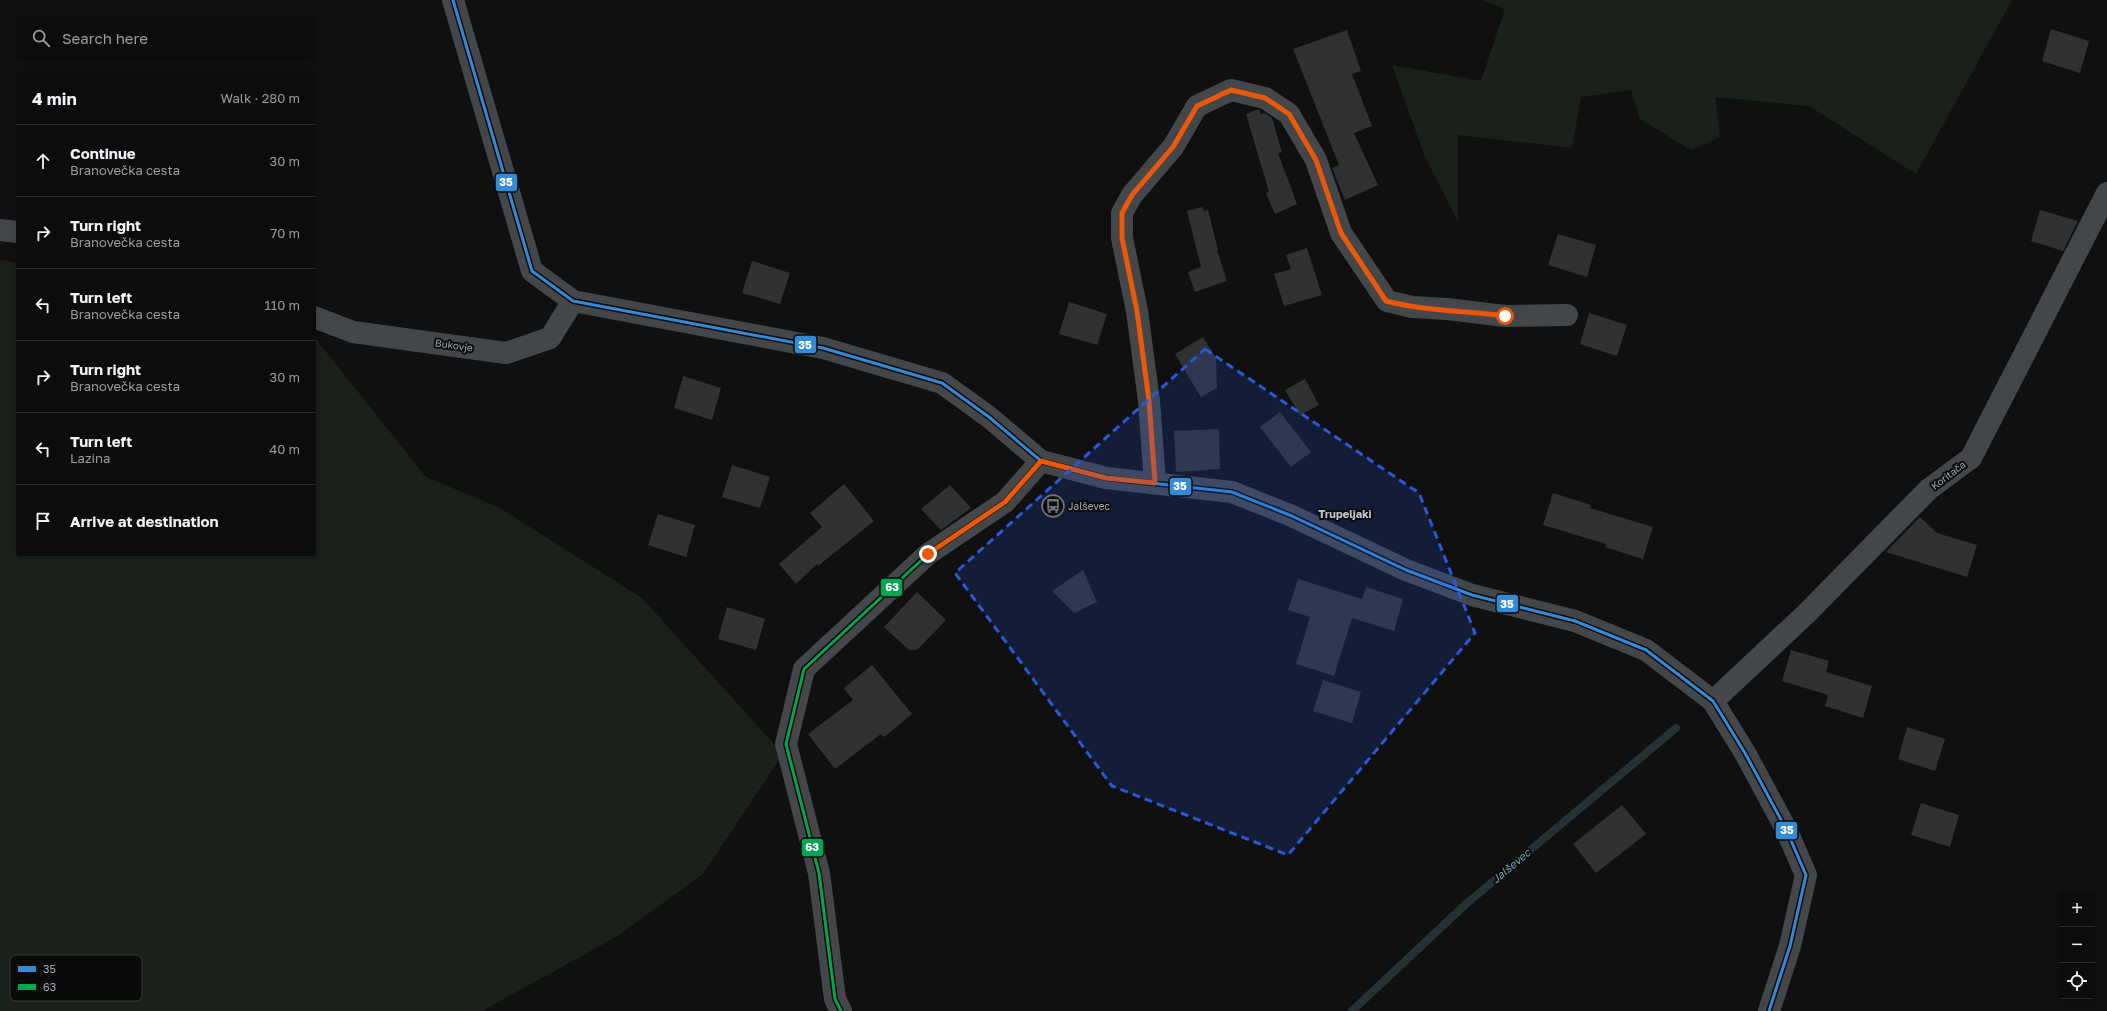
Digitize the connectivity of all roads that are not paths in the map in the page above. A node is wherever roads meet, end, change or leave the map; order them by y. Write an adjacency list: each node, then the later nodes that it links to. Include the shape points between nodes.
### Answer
1 (453, 0): 5 (street, via 532,271)
2 (2107, 193): 10 (street, Koritača, via 1971,458 1929,489 1806,614)
3 (0, 230): 4 (street)
4 (16, 232)
5 (573, 301): 7 (street, Bukovje, via 550,338 506,353 353,332); 8 (street, via 823,348 942,383 989,417)
6 (1567, 315): 9 (street, via 1505,316 1447,309 1412,308 1386,301 1341,233 1316,160 1289,114 1265,98 1231,90 1197,106 1173,147 1132,195 1122,213 1122,238 1137,311 1149,401)
7 (316, 318)
8 (1041, 461): 9 (street, via 1106,478); 11 (street, via 1005,502 928,554 804,669 786,744 819,873 835,999)
9 (1155, 483): 10 (street, via 1232,492 1292,516 1406,570 1472,595 1575,621 1646,650)
10 (1713, 701): 12 (street, via 1745,753 1786,829 1806,875 1790,946)
11 (841, 1011)
12 (1769, 1011)

